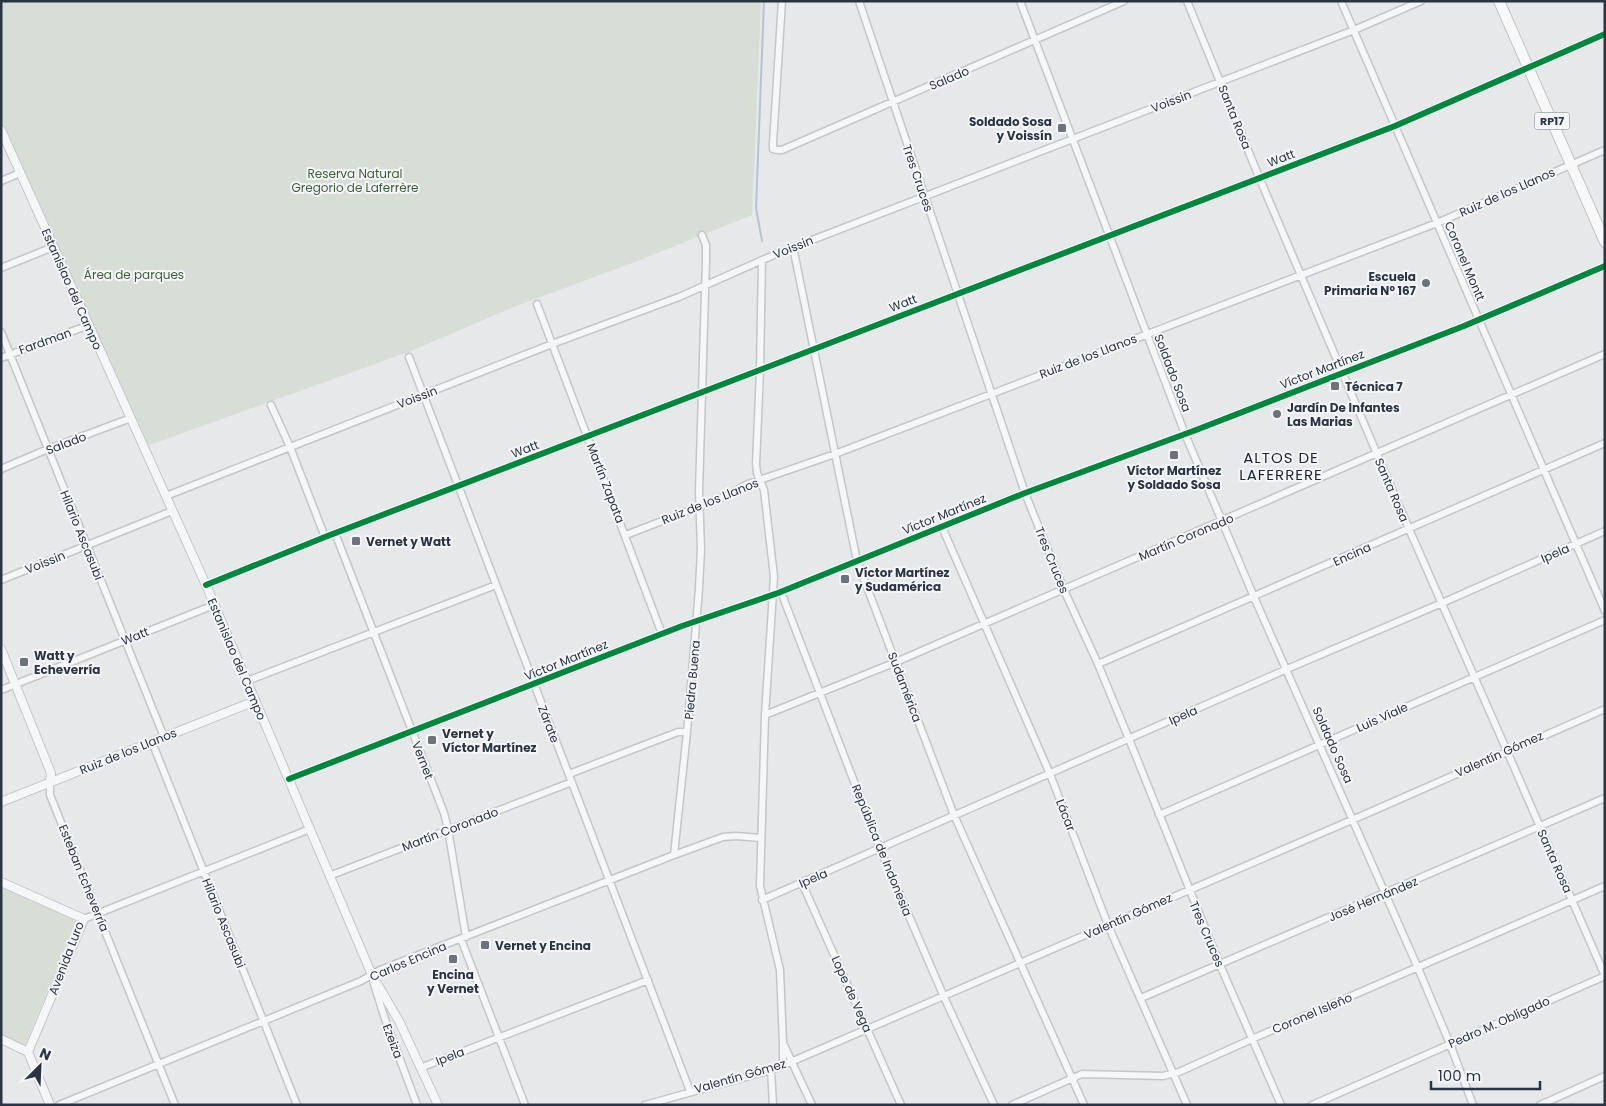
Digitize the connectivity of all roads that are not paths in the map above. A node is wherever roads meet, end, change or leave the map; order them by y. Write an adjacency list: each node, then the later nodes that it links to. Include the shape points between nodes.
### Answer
1 (782, 1): 14 (street, Salado, via 773,149 782,150)
2 (859, 1): 14 (street, Tres Cruces)
3 (1020, 1): 11 (street, Soldado Sosa)
4 (1124, 1): 11 (street, Salado)
5 (1187, 1): 13 (street, Santa Rosa)
6 (1341, 1): 9 (street, Coronel Montt)
7 (1421, 1): 9 (street, Voissin)
8 (1499, 1): 12 (main road, RP17)
9 (1354, 30): 13 (street, Voissin); 15 (street, Coronel Montt)
10 (1605, 34): 12 (street, Watt)
11 (1035, 41): 14 (street, Salado); 17 (street, Soldado Sosa)
12 (1528, 68): 15 (street, Watt); 19 (main road, RP17)
13 (1221, 82): 17 (street, Voissin); 21 (street, Santa Rosa)
14 (893, 102): 23 (street, Tres Cruces)
15 (1394, 126): 21 (street, Watt); 24 (street, Coronel Montt)
16 (1, 130): 20 (street, Estanislao del Campo)
17 (1073, 139): 23 (street, Voissin); 26 (street, Soldado Sosa)
18 (1605, 150): 19 (street, Ruiz de los Llanos)
19 (1571, 164): 24 (street, Ruiz de los Llanos); 27 (main road, RP17)
20 (20, 173): 22 (street); 28 (street, Estanislao del Campo)
21 (1259, 177): 26 (street, Watt); 33 (street, Santa Rosa)
22 (1, 181)
23 (924, 196): 29 (street, Voissin); 35 (street, Tres Cruces)
24 (1437, 223): 33 (street, Ruiz de los Llanos); 37 (street, Coronel Montt)
25 (702, 235): 34 (street, Piedra Buena, via 706,252)
26 (1109, 235): 35 (street, Watt); 40 (street, Soldado Sosa)
27 (1605, 242)
28 (54, 247): 32 (street); 38 (street, Estanislao del Campo)
29 (793, 247): 30 (street, Voissin); 42 (street, Sudamérica)
30 (762, 260): 34 (street, Voissin); 47 (street)
31 (1605, 266): 37 (street, Víctor Martínez)
32 (1, 268)
33 (1301, 276): 40 (street, Ruiz de los Llanos); 48 (street, Santa Rosa)
34 (705, 286): 41 (street, Voissin); 49 (street, Piedra Buena)
35 (957, 294): 42 (street, Watt); 50 (street, Tres Cruces)
36 (537, 304): 41 (street, Martín Zapata)
37 (1478, 320): 48 (street, Víctor Martínez); 52 (street, Coronel Montt)
38 (88, 325): 43 (street, Fardman); 54 (street, Estanislao del Campo)
39 (1, 332): 43 (street, Hilario Ascasubi)
40 (1146, 334): 50 (street, Ruiz de los Llanos); 55 (street, Soldado Sosa)
41 (552, 344): 51 (street, Voissin); 56 (street, Martín Zapata)
42 (815, 349): 47 (street, Watt); 61 (street, Sudamérica)
43 (10, 354): 46 (street, Fardman); 59 (street, Hilario Ascasubi)
44 (1605, 354): 52 (street, Martín Coronado)
45 (409, 357): 51 (street, Zárate)
46 (1, 358)
47 (760, 370): 49 (street, Watt); 64 (street, via 756,464)
48 (1342, 373): 55 (street, Víctor Martínez); 60 (street, Santa Rosa)
49 (702, 392): 56 (street, Watt); 68 (street, Piedra Buena)
50 (991, 394): 61 (street, Ruiz de los Llanos); 66 (street, Tres Cruces)
51 (423, 395): 58 (street, Voissin); 65 (street, Zárate)
52 (1511, 396): 60 (street, Martín Coronado); 63 (street, Coronel Montt)
53 (271, 404): 58 (street)
54 (131, 418): 59 (street, Salado); 67 (street, Estanislao del Campo)
55 (1185, 434): 66 (street, Víctor Martínez); 70 (street, Soldado Sosa)
56 (588, 436): 65 (street, Watt); 75 (street, Martín Zapata)
57 (1605, 443): 63 (street, Encina)
58 (290, 447): 67 (street, Voissin); 76 (street)
59 (48, 449): 62 (street, Salado); 78 (street, Hilario Ascasubi)
60 (1376, 453): 70 (street, Martín Coronado); 72 (street, Santa Rosa)
61 (835, 454): 64 (street, Ruiz de los Llanos); 79 (street, Sudamérica)
62 (1, 469)
63 (1543, 470): 72 (street, Encina); 77 (street, Coronel Montt)
64 (761, 480): 68 (street, Ruiz de los Llanos); 85 (street, via 774,577)
65 (458, 486): 74 (street, Watt); 82 (street, Zárate)
66 (1025, 493): 71 (street, Víctor Martínez); 83 (street, Tres Cruces)
67 (166, 496): 69 (street, Estanislao del Campo)
68 (700, 506): 75 (street, Ruiz de los Llanos); 90 (street, Piedra Buena)
69 (172, 511): 78 (street, Voissin); 81 (street, Estanislao del Campo)
70 (1222, 522): 83 (street, Martín Coronado); 86 (street, Soldado Sosa)
71 (942, 527): 79 (street, Víctor Martínez); 92 (street, Lácar)
72 (1409, 529): 86 (street, Encina); 87 (street, Santa Rosa)
73 (1605, 532): 77 (street, Ipela)
74 (335, 533): 76 (street, Watt); 93 (street, Vernet)
75 (626, 535): 94 (street, Martín Zapata)
76 (325, 537): 81 (street, Watt)
77 (1575, 544): 87 (street, Ipela); 89 (street, Coronel Montt)
78 (87, 546): 80 (street, Voissin); 95 (street, Hilario Ascasubi)
79 (857, 561): 84 (street, Víctor Martínez); 97 (street, Sudamérica)
80 (1, 580)
81 (206, 585): 88 (street, Estanislao del Campo)
82 (496, 585): 93 (street); 103 (street, Zárate)
83 (1064, 590): 92 (street, Martín Coronado); 98 (street, Tres Cruces)
84 (781, 592): 85 (street, Víctor Martínez); 105 (street, República de Indonesia)
85 (772, 595): 90 (street, Víctor Martínez); 108 (street)
86 (1254, 596): 98 (street, Encina); 99 (street, Soldado Sosa)
87 (1442, 603): 99 (street, Ipela); 100 (street, Santa Rosa)
88 (214, 605): 95 (street, Watt); 101 (street, Estanislao del Campo)
89 (1605, 611)
90 (697, 620): 94 (street, Víctor Martínez); 110 (street, Piedra Buena)
91 (1605, 620): 100 (street, Luis Viale)
92 (984, 624): 97 (street, Martín Coronado); 117 (street, Lácar)
93 (375, 632): 101 (street); 109 (street, Vernet)
94 (662, 634): 103 (street, Víctor Martínez)
95 (125, 641): 102 (street, Watt); 111 (street, Hilario Ascasubi)
96 (1, 649): 102 (street, Esteban Echeverría)
97 (896, 662): 105 (street, Martín Coronado); 123 (street, Sudamérica)
98 (1098, 664): 112 (street, Tres Cruces)
99 (1287, 669): 112 (street, Ipela); 114 (street, Soldado Sosa)
100 (1474, 676): 114 (street, Luis Viale); 115 (street, Santa Rosa)
101 (247, 681): 106 (street, Estanislao del Campo)
102 (16, 684): 104 (street, Watt); 119 (street, Esteban Echeverría, via 51,773)
103 (534, 685): 109 (street, Víctor Martínez); 116 (street, Zárate)
104 (1, 690)
105 (820, 693): 108 (street, Martín Coronado); 130 (street, República de Indonesia)
106 (255, 701): 111 (street, Ruiz de los Llanos); 118 (street, Estanislao del Campo)
107 (1605, 709): 115 (street, Valentín Gómez)
108 (765, 715): 129 (street)
109 (413, 731): 118 (street, Víctor Martínez); 128 (street, Vernet)
110 (687, 732): 116 (street, via 678,732); 131 (street, Piedra Buena)
111 (164, 737): 113 (street, Ruiz de los Llanos)
112 (1129, 739): 117 (street, Ipela); 124 (street, Tres Cruces)
113 (152, 742): 119 (street, Ruiz de los Llanos); 132 (street, Hilario Ascasubi)
114 (1319, 744): 124 (street, Luis Viale); 125 (street, Soldado Sosa)
115 (1508, 751): 125 (street, Valentín Gómez); 126 (street, Santa Rosa)
116 (569, 774): 120 (street, Zárate)
117 (1050, 774): 123 (street, Ipela); 144 (street, Lácar)
118 (289, 779): 127 (street, Estanislao del Campo)
119 (50, 782): 122 (street, Ruiz de los Llanos); 142 (street, Esteban Echeverría, via 50,795)
120 (572, 782): 128 (street, Martín Coronado); 134 (street, Zárate)
121 (1605, 798): 126 (street, José Hernández)
122 (1, 802)
123 (954, 815): 130 (street, Ipela); 146 (street, Sudamérica)
124 (1160, 815): 138 (street, Tres Cruces)
125 (1352, 819): 138 (street, Valentín Gómez); 139 (street, Soldado Sosa)
126 (1540, 826): 139 (street, José Hernández); 141 (street, Santa Rosa)
127 (310, 829): 132 (street); 133 (street, Estanislao del Campo)
128 (448, 829): 133 (street, Martín Coronado); 145 (street, Vernet)
129 (761, 838): 131 (street, Carlos Encina, via 723,837); 140 (street)
130 (880, 849): 136 (street, Ipela); 152 (street, República de Indonesia)
131 (674, 856): 134 (street, Carlos Encina)
132 (203, 871): 142 (street); 154 (street, Hilario Ascasubi)
133 (329, 876): 149 (street, Estanislao del Campo)
134 (609, 880): 145 (street, Carlos Encina); 151 (street, Zárate)
135 (1, 882): 143 (street, Avenida Luro)
136 (802, 883): 140 (street, Ipela); 155 (street, Lope de Vega)
137 (1605, 886): 141 (street, Coronel Isleño)
138 (1188, 889): 144 (street, Valentín Gómez); 147 (street, Tres Cruces)
139 (1385, 894): 147 (street, José Hernández); 148 (street, Soldado Sosa)
140 (762, 900): 159 (street, via 780,970)
141 (1572, 901): 148 (street, Coronel Isleño); 150 (street, Santa Rosa)
142 (98, 913): 143 (street); 163 (street, Esteban Echeverría)
143 (84, 919): 161 (street, Avenida Luro)
144 (1108, 925): 146 (street, Valentín Gómez); 153 (street, Lácar)
145 (464, 938): 149 (street, Carlos Encina); 156 (street, Vernet)
146 (1020, 963): 152 (street, Valentín Gómez); 169 (street, Sudamérica)
147 (1220, 965): 153 (street, José Hernández); 157 (street, Tres Cruces)
148 (1418, 968): 157 (street, Coronel Isleño); 160 (street, Soldado Sosa)
149 (372, 975): 154 (street, Carlos Encina); 165 (street, Estanislao del Campo, via 399,1021); 175 (street, Ezeiza)
150 (1605, 976): 160 (street, Pedro M. Obligado)
151 (648, 980): 156 (street, Ipela); 170 (street, Zárate)
152 (944, 997): 155 (street, Valentín Gómez); 182 (street, República de Indonesia)
153 (1141, 998): 167 (street, Lácar)
154 (263, 1021): 163 (street, Carlos Encina); 174 (street, Hilario Ascasubi)
155 (868, 1028): 162 (street, Valentín Gómez); 181 (street, Lope de Vega)
156 (498, 1038): 165 (street, Ipela); 177 (street, Vernet)
157 (1252, 1039): 167 (street, Coronel Isleño); 186 (street, Tres Cruces)
158 (1, 1040): 161 (street)
159 (783, 1043): 162 (street); 164 (street)
160 (1450, 1044): 187 (street, Pedro M. Obligado); 188 (street, Soldado Sosa)
161 (28, 1052): 171 (street)
162 (792, 1061): 164 (street, Valentín Gómez); 180 (street)
163 (158, 1063): 172 (street, Carlos Encina); 173 (street, Esteban Echeverría)
164 (783, 1065): 166 (street, Valentín Gómez)
165 (420, 1068): 176 (street, Estanislao del Campo)
166 (771, 1070): 170 (street, Valentín Gómez); 179 (street)
167 (1173, 1074): 169 (street, Coronel Isleño, via 1089,1073); 185 (street, Lácar)
168 (1605, 1076): 189 (street)
169 (1072, 1077): 183 (street, Coronel Isleño); 184 (street, Sudamérica)
170 (690, 1091): 178 (street, Valentín Gómez)
171 (50, 1105)
172 (59, 1105)
173 (175, 1105)
174 (297, 1105)
175 (417, 1105)
176 (438, 1105)
177 (525, 1105)
178 (645, 1105)
179 (773, 1105)
180 (812, 1105)
181 (901, 1105)
182 (994, 1105)
183 (1012, 1105)
184 (1084, 1105)
185 (1187, 1105)
186 (1281, 1105)
187 (1312, 1105)
188 (1473, 1105)
189 (1540, 1105)

